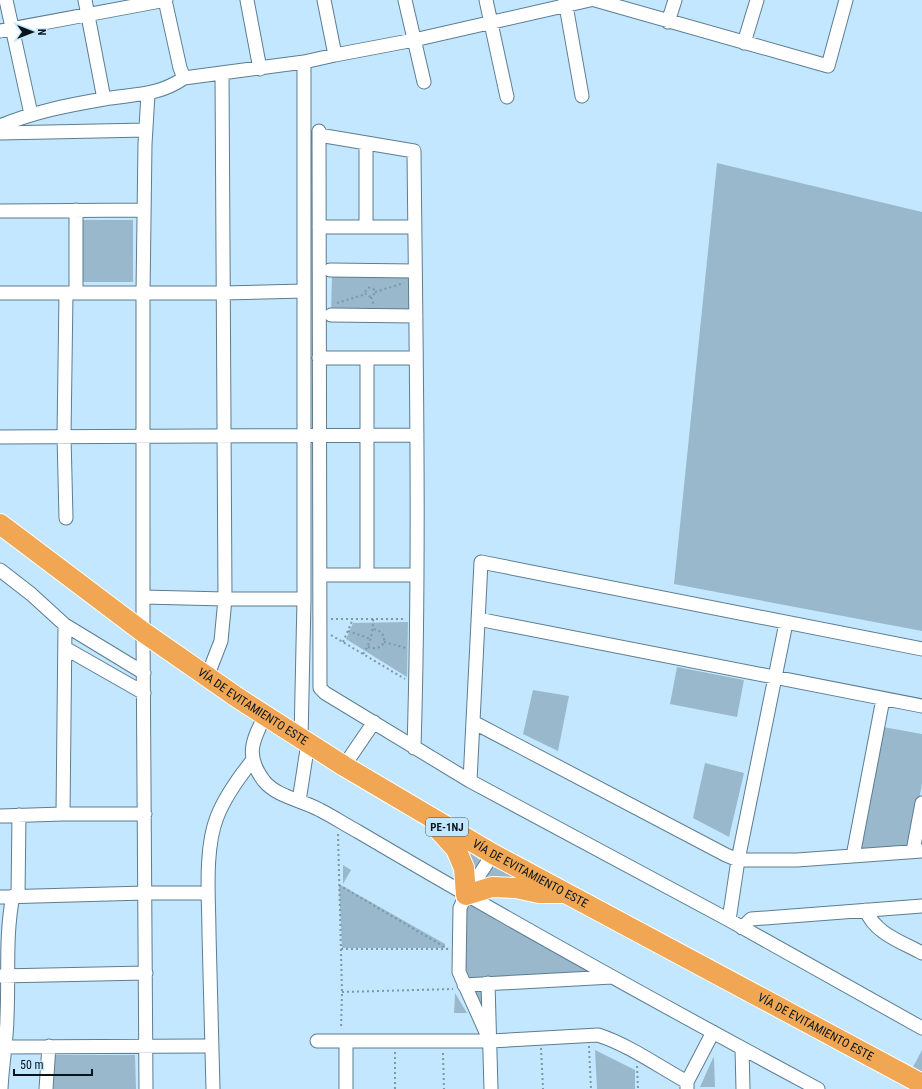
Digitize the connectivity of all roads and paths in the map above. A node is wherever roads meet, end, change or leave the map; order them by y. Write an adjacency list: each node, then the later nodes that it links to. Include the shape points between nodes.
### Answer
1 (6, 0): 17 (street)
2 (85, 0): 14 (street)
3 (165, 0): 14 (street); 24 (street)
4 (247, 0): 22 (street)
5 (324, 0): 20 (street)
6 (405, 0): 18 (street)
7 (486, 0): 16 (street)
8 (590, 0): 13 (street)
9 (595, 0): 15 (street)
10 (675, 0): 15 (street)
11 (757, 0): 19 (street)
12 (846, 0): 19 (street, via 828,66)
13 (565, 3): 16 (street); 27 (street)
14 (88, 15): 17 (street); 29 (street)
15 (668, 22): 19 (street)
16 (491, 23): 18 (street); 28 (street)
17 (6, 29): 30 (street)
18 (414, 40): 20 (street); 25 (street)
19 (744, 43)
20 (335, 55): 21 (street)
21 (304, 62): 22 (street); 43 (street)
22 (260, 69): 23 (street)
23 (222, 73): 24 (street); 48 (street)
24 (184, 78): 26 (street, via 172,86)
25 (424, 82)
26 (148, 94): 29 (street); 32 (street)
27 (582, 96)
28 (507, 97)
29 (104, 99): 30 (street)
30 (31, 114): 31 (street)
31 (0, 126)
32 (146, 130): 33 (street); 36 (street)
33 (0, 133)
34 (366, 143): 38 (street, via 319,133); 39 (street); 40 (street, via 414,151)
35 (76, 210): 36 (street); 37 (street); 46 (street)
36 (144, 210): 47 (street)
37 (0, 211)
38 (319, 227): 39 (street); 52 (street)
39 (366, 227): 40 (street)
40 (415, 227): 42 (street)
41 (330, 270): 42 (street)
42 (413, 276): 44 (path); 51 (street)
43 (304, 292): 48 (street); 59 (street)
44 (375, 292): 49 (path, via 372,297); 49 (path, via 370,288 366,290)
45 (0, 293): 46 (street)
46 (71, 293): 47 (street); 56 (street)
47 (143, 293): 48 (street); 57 (street)
48 (223, 293): 58 (street)
49 (366, 294): 50 (path)
50 (330, 310): 51 (street)
51 (416, 316): 54 (street)
52 (320, 358): 53 (street); 60 (street)
53 (367, 358): 54 (street); 61 (street)
54 (416, 358): 55 (street)
55 (417, 435): 61 (street); 68 (street)
56 (64, 436): 57 (street); 62 (street); 63 (street)
57 (144, 436): 58 (street); 69 (street)
58 (224, 436): 59 (street); 71 (street)
59 (303, 436): 60 (street); 70 (street)
60 (320, 436): 61 (street); 66 (street)
61 (367, 436): 67 (street)
62 (0, 437)
63 (66, 518)
64 (0, 524): 81 (highway, VÍA DE EVITAMIENTO ESTE / PE-1NJ)
65 (0, 570): 78 (street)
66 (320, 575): 67 (street); 99 (street, via 320,688)
67 (367, 575): 68 (street)
68 (417, 575): 75 (street)
69 (143, 596): 71 (street); 81 (street)
70 (304, 599): 71 (street); 101 (street)
71 (225, 600): 92 (street, via 221,642)
72 (330, 619): 73 (path)
73 (353, 619): 74 (path); 80 (path)
74 (373, 619): 75 (path); 79 (path)
75 (417, 619): 94 (street)
76 (478, 619): 77 (street, via 480,562); 93 (street); 100 (street)
77 (786, 623): 89 (street); 93 (street)
78 (65, 625): 87 (street); 91 (street)
79 (373, 629): 83 (path); 85 (path, via 378,629 382,633)
80 (348, 631): 83 (path); 84 (path)
81 (143, 632): 91 (street); 92 (highway, VÍA DE EVITAMIENTO ESTE / PE-1NJ)
82 (330, 634): 84 (path)
83 (371, 639): 86 (path)
84 (343, 642): 90 (path)
85 (384, 642): 86 (path, via 376,648); 88 (path)
86 (368, 647): 90 (path)
87 (65, 648): 95 (street); 109 (street)
88 (408, 649)
89 (922, 649)
90 (363, 654): 94 (path)
91 (144, 673): 95 (street)
92 (207, 677): 98 (highway, VÍA DE EVITAMIENTO ESTE / PE-1NJ)
93 (774, 678): 96 (street); 117 (street)
94 (416, 685): 102 (street)
95 (144, 693): 110 (street)
96 (883, 699): 97 (street); 116 (street)
97 (922, 706)
98 (266, 716): 101 (highway, VÍA DE EVITAMIENTO ESTE / PE-1NJ); 103 (street, via 252,747)
99 (374, 722): 102 (street); 104 (street)
100 (473, 722): 105 (street); 117 (street)
101 (304, 741): 104 (highway, VÍA DE EVITAMIENTO ESTE / PE-1NJ); 106 (street)
102 (414, 748): 105 (street)
103 (252, 761): 106 (street, via 263,780 272,789); 157 (street, via 241,774 217,817 210,850 208,893)
104 (344, 766): 108 (highway, VÍA DE EVITAMIENTO ESTE / PE-1NJ)
105 (470, 781): 126 (street)
106 (299, 801): 113 (street)
107 (922, 803): 114 (street)
108 (422, 813): 115 (highway, VÍA DE EVITAMIENTO ESTE / PE-1NJ); 122 (highway, via 456,848 464,868)
109 (63, 814): 110 (street); 111 (street)
110 (145, 814): 119 (street)
111 (19, 815): 112 (street); 123 (street)
112 (0, 816)
113 (337, 820): 118 (path); 122 (street)
114 (918, 851): 116 (street)
115 (494, 854): 121 (highway, VÍA DE EVITAMIENTO ESTE / PE-1NJ); 122 (street)
116 (854, 856): 117 (street, via 797,860)
117 (738, 860): 126 (street)
118 (339, 885): 128 (path); 129 (path)
119 (145, 893): 120 (street); 123 (street); 131 (street)
120 (200, 893)
121 (566, 893): 122 (highway, via 539,894 516,888 492,887); 152 (highway, VÍA DE EVITAMIENTO ESTE / PE-1NJ)
122 (466, 895): 129 (street, via 460,908); 133 (street)
123 (10, 896): 132 (street)
124 (922, 906): 125 (street)
125 (866, 910): 127 (street, via 751,919); 130 (street, via 872,922 880,929)
126 (729, 920): 127 (street)
127 (742, 928): 137 (street)
128 (341, 949): 129 (path); 136 (path)
129 (454, 949): 135 (street)
130 (922, 953)
131 (146, 972): 132 (street); 149 (street)
132 (4, 976): 146 (street, via 7,1035)
133 (613, 977): 134 (street); 138 (street)
134 (488, 984): 135 (street); 145 (street)
135 (464, 985): 136 (path, via 450,990); 145 (street)
136 (342, 992): 142 (path, via 341,1032)
137 (922, 1028)
138 (712, 1032): 150 (street); 153 (street)
139 (589, 1036): 140 (street); 151 (street, via 608,1038); 163 (path)
140 (541, 1038): 145 (street); 162 (path)
141 (316, 1041): 142 (street)
142 (346, 1041): 143 (street); 158 (street)
143 (395, 1041): 144 (street); 159 (path)
144 (443, 1041): 145 (street); 160 (path)
145 (490, 1041): 161 (street)
146 (3, 1046): 147 (street); 154 (street)
147 (49, 1046): 149 (street); 155 (street)
148 (204, 1046): 149 (street)
149 (146, 1047): 156 (street)
150 (742, 1048): 165 (street); 166 (street)
151 (637, 1054): 153 (street); 164 (path)
152 (922, 1084)
153 (687, 1086)
154 (1, 1089)
155 (46, 1089)
156 (146, 1089)
157 (213, 1089)
158 (346, 1089)
159 (395, 1089)
160 (444, 1089)
161 (490, 1089)
162 (543, 1089)
163 (591, 1089)
164 (638, 1089)
165 (743, 1089)
166 (818, 1089)

